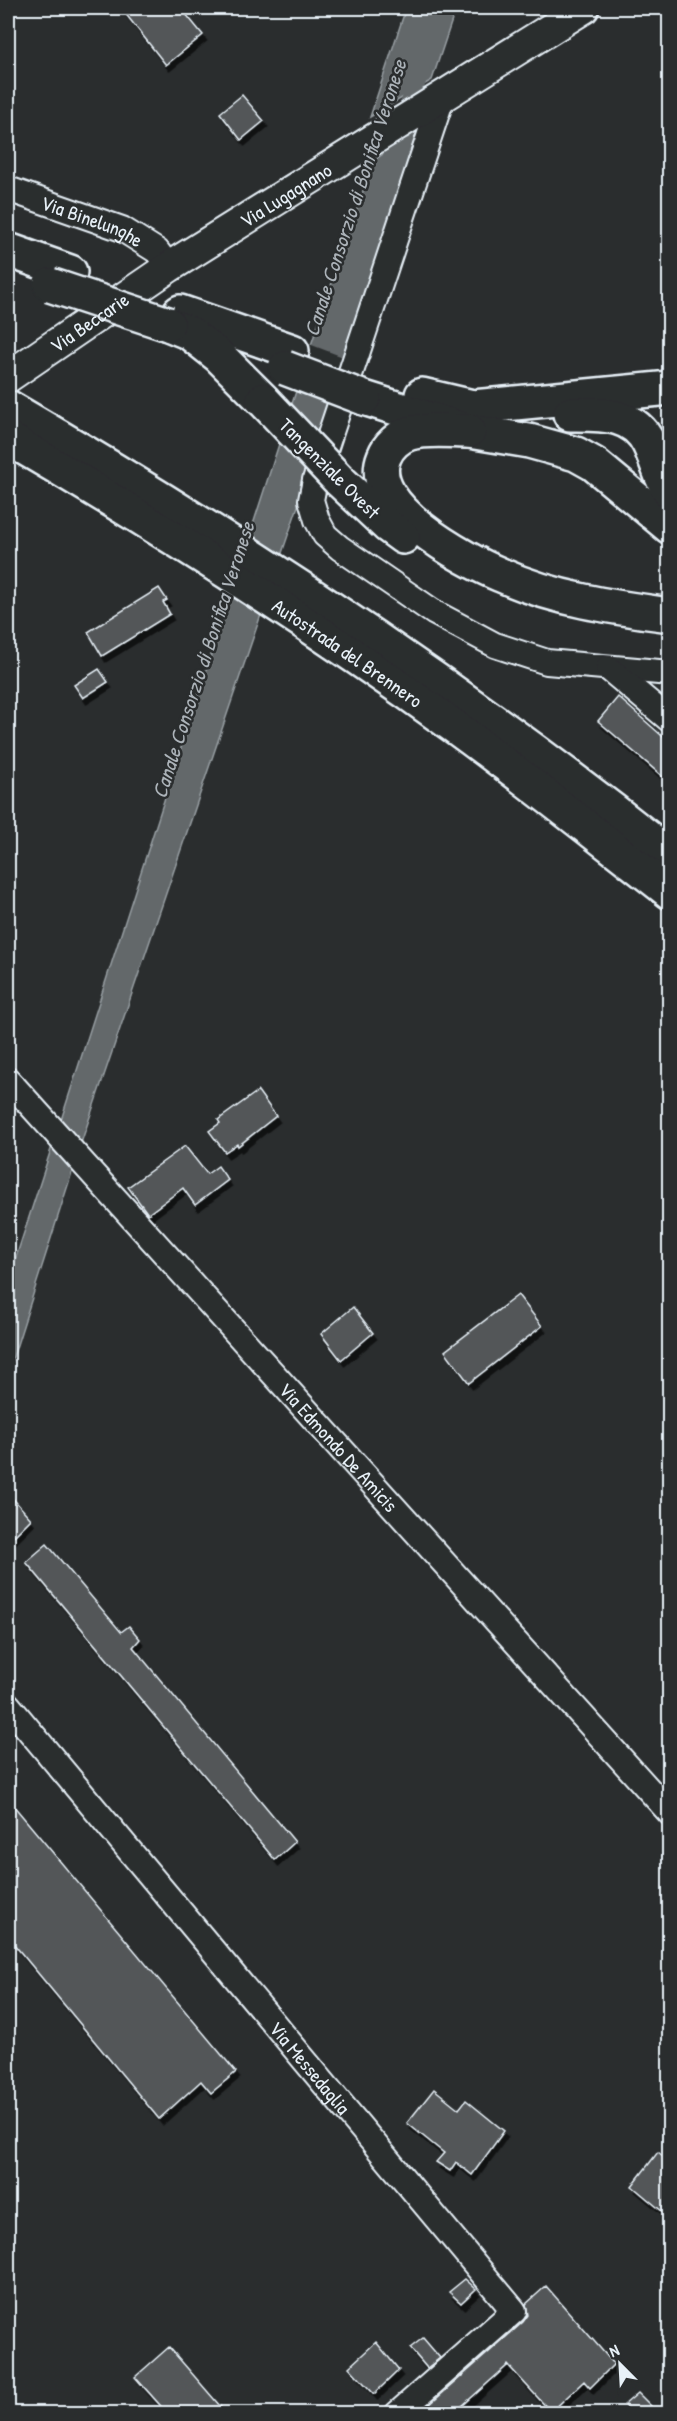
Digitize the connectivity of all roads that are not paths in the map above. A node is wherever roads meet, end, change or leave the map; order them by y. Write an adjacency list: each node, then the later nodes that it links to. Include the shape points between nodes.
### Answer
1 (584, 8): 2 (main road, Via Lugagnano)
2 (438, 97): 5 (main road, Via Lugagnano); 19 (street, via 311,500 325,535 435,613 495,645 547,662)
3 (8, 189): 5 (street, Via Binelunghe, via 122,229 158,251)
4 (8, 250): 7 (highway, Tangenziale Ovest)
5 (169, 267): 9 (main road, Via Beccarie)
6 (8, 270): 7 (highway, Tangenziale Ovest)
7 (60, 278): 8 (highway, Tangenziale Ovest, bridge)
8 (179, 323): 11 (highway, Tangenziale Ovest, via 368,388 433,398); 18 (highway, Tangenziale Ovest, bridge, via 219,356 388,526 421,550 502,594 544,611)
9 (8, 377)
10 (669, 388): 11 (highway, Tangenziale Ovest)
11 (471, 419): 14 (highway, via 611,415 623,418 648,442); 15 (highway, via 576,454 601,469); 17 (highway, via 408,434 388,449 381,472 399,510 446,545 533,588 598,605)
12 (13, 421): 16 (highway, Autostrada del Brennero, via 130,509 219,551)
13 (669, 442): 14 (highway, via 664,465)
14 (668, 490)
15 (669, 527)
16 (305, 606): 22 (highway, Autostrada del Brennero); 23 (highway, Autostrada del Brennero, via 458,695)
17 (669, 615)
18 (669, 632)
19 (608, 668): 20 (street); 21 (street)
20 (669, 673)
21 (669, 720)
22 (454, 726): 24 (highway, Autostrada del Brennero); 25 (highway, via 537,805 603,855)
23 (669, 855)
24 (669, 892)
25 (669, 916)
26 (8, 1080): 28 (street, Via Edmondo De Amicis)
27 (8, 1705): 29 (street, Via Messedaglia, via 514,2311)
28 (669, 1813)
29 (397, 2414)

